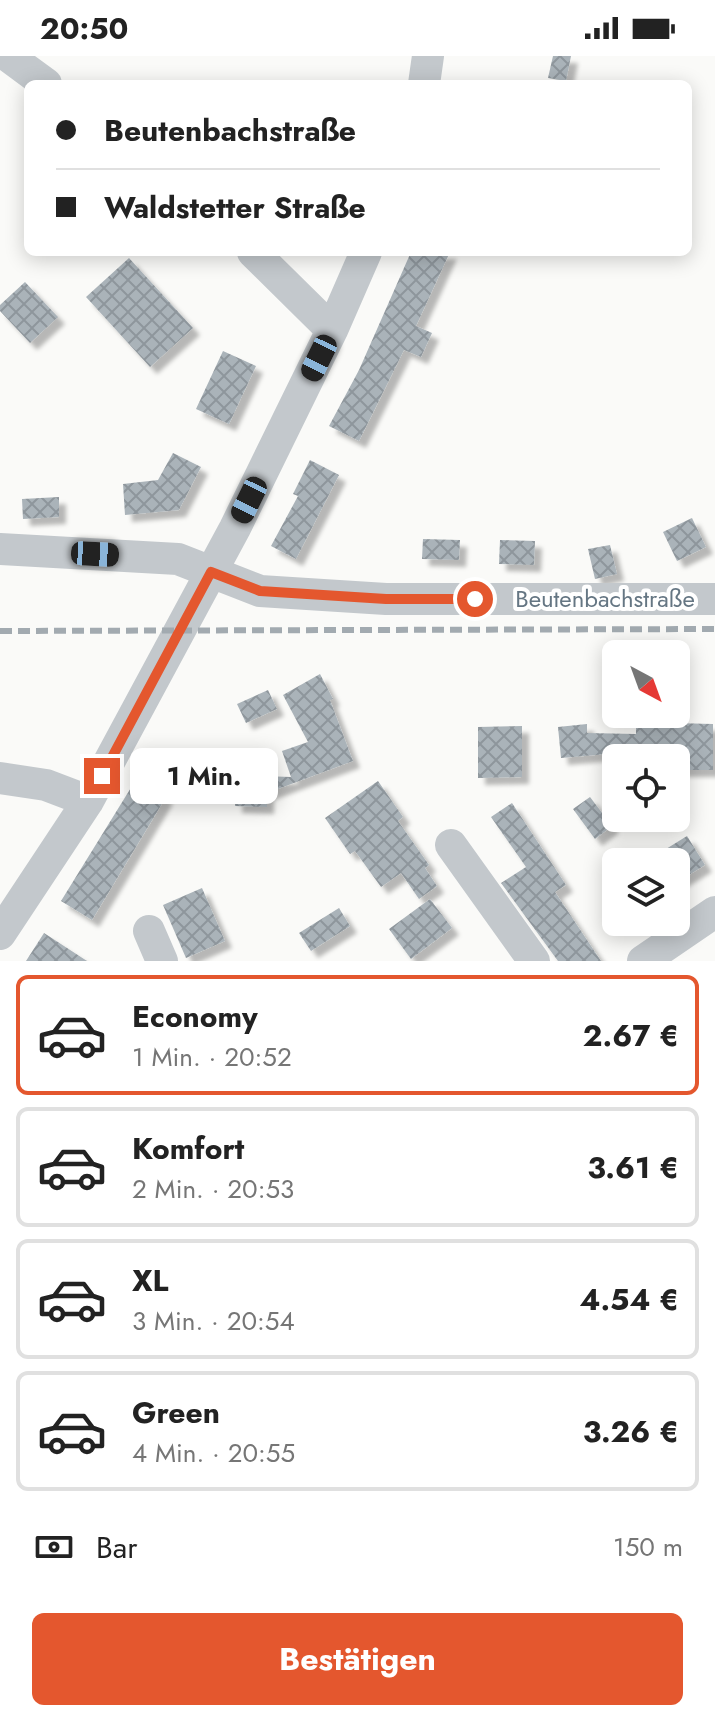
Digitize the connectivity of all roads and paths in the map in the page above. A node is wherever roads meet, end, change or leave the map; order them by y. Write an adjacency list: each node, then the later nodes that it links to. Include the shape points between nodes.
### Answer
1 (8, 56): 3 (street)
2 (428, 56): 4 (street)
3 (41, 80)
4 (425, 80)
5 (257, 256): 7 (street)
6 (364, 256): 7 (street)
7 (332, 330): 9 (street)
8 (4, 542): 9 (street, Beutenbachstraße, via 178,559)
9 (211, 572): 10 (street, Beutenbachstraße, via 260,591 370,598); 12 (street)
10 (715, 599)
11 (0, 778): 12 (street, via 46,785)
12 (88, 801): 16 (street)
13 (451, 845): 19 (street)
14 (715, 912): 17 (street)
15 (149, 931): 18 (street)
16 (0, 934)
17 (649, 959)
18 (162, 961)
19 (534, 961)

